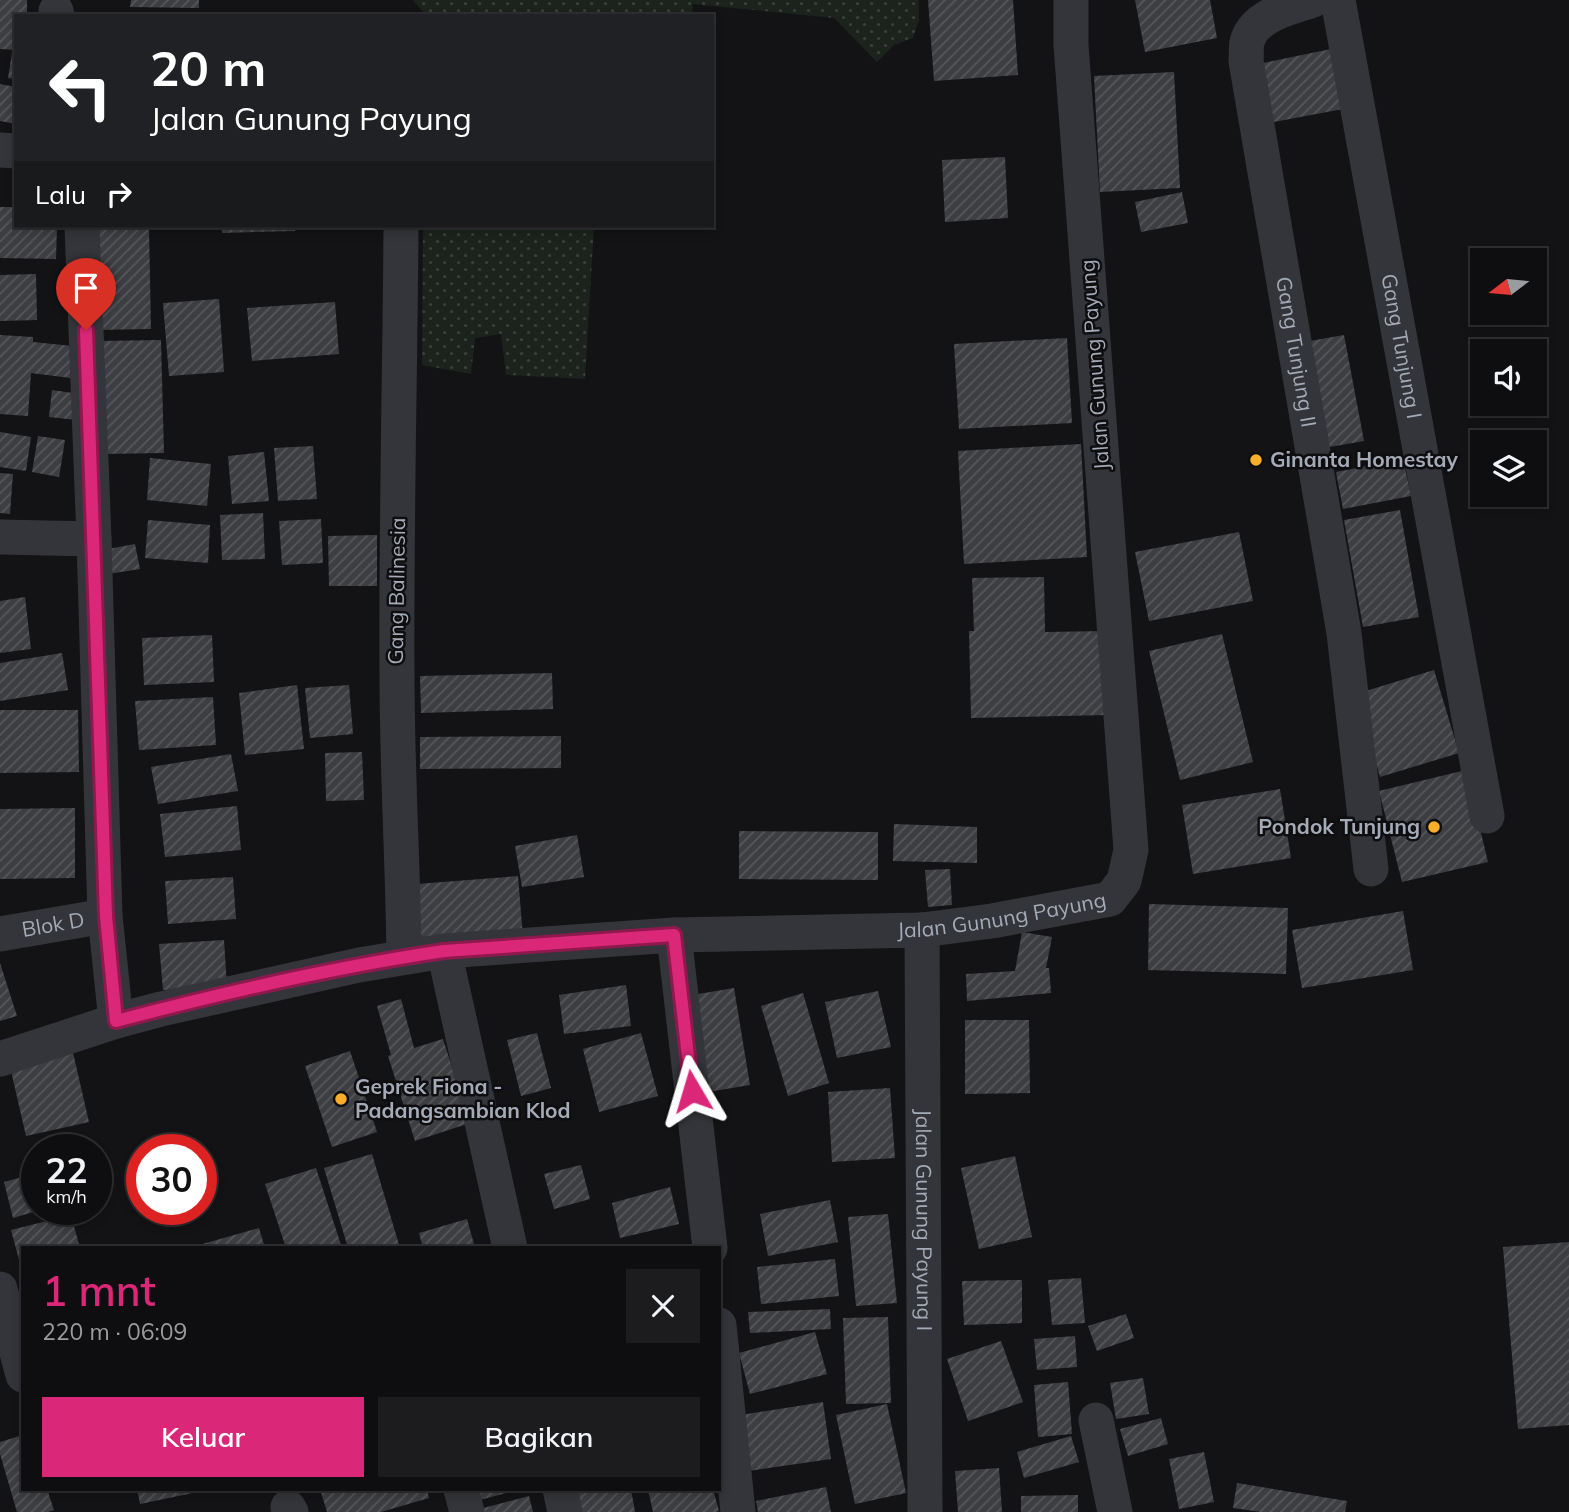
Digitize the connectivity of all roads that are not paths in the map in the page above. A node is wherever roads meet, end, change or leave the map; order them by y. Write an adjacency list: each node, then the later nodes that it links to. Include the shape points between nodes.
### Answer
1 (1071, 0): 11 (street, Jalan Gunung Payung, via 1131,850 1124,881 1110,899)
2 (1313, 0): 9 (street, Gang Tunjung II, via 1257,25 1247,40 1246,61 1344,633)
3 (1338, 0): 8 (street, Gang Tunjung I)
4 (82, 228): 7 (street)
5 (401, 228): 15 (street, Gang Balinesia, via 397,677)
6 (0, 537): 7 (street)
7 (94, 539): 10 (street)
8 (1487, 816)
9 (1371, 869)
10 (106, 916): 12 (street, Blok D); 16 (street)
11 (922, 930): 13 (street, Jalan Gunung Payung); 29 (street, Jalan Gunung Payung I)
12 (0, 934)
13 (674, 935): 14 (street, Jalan Gunung Payung); 19 (street)
14 (444, 951): 15 (street, Jalan Gunung Payung); 18 (street)
15 (404, 957): 16 (street, Jalan Gunung Payung)
16 (116, 1021): 17 (street, Jalan Gunung Payung)
17 (0, 1059)
18 (510, 1246)
19 (710, 1246)
20 (0, 1289): 22 (street)
21 (721, 1345): 28 (street)
22 (21, 1368)
23 (1096, 1419): 30 (street)
24 (462, 1491): 26 (street)
25 (560, 1491): 27 (street)
26 (467, 1512)
27 (565, 1512)
28 (738, 1512)
29 (925, 1512)
30 (1115, 1512)

